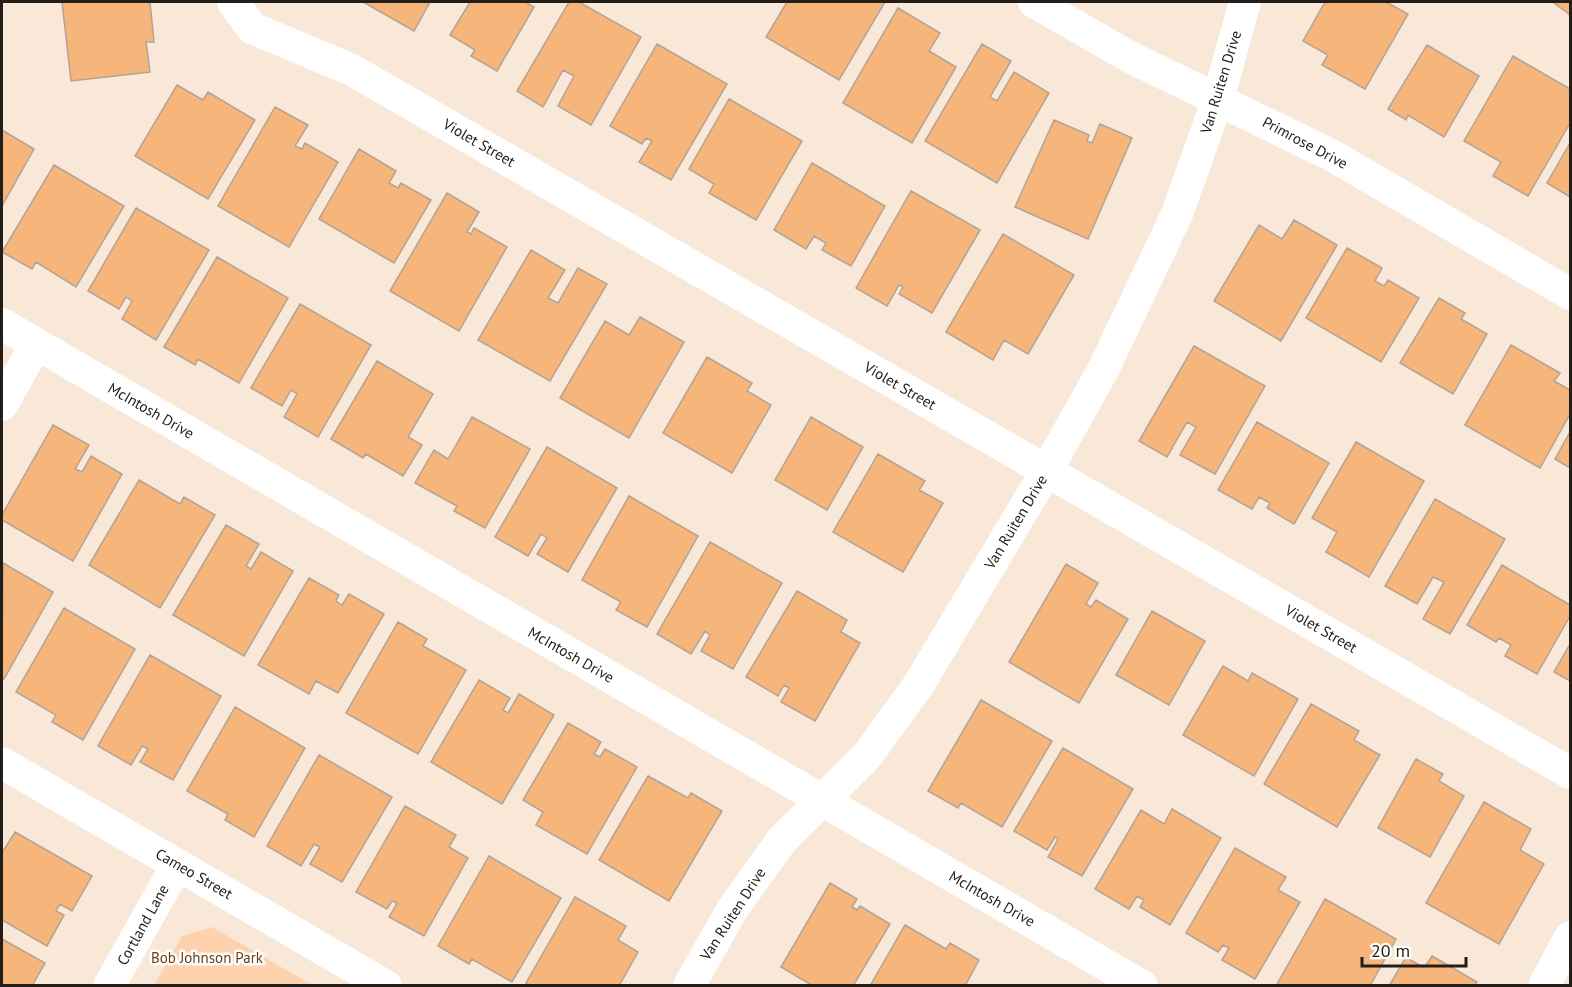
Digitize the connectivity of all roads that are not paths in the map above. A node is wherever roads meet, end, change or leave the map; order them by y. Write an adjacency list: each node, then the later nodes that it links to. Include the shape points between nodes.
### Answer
1 (232, 2): 9 (street, Violet Street, via 252,28 352,70)
2 (1034, 2): 4 (street, Primrose Drive, via 1128,56)
3 (1245, 2): 4 (street, Van Ruiten Drive)
4 (1218, 99): 5 (street, Primrose Drive, via 1333,156); 9 (street, Van Ruiten Drive, via 1177,214 1104,368)
5 (1570, 294)
6 (2, 324): 7 (street, McIntosh Drive)
7 (36, 344): 8 (street); 12 (street, McIntosh Drive)
8 (2, 405)
9 (1047, 470): 11 (street, Violet Street); 12 (street, Van Ruiten Drive, via 919,684 867,756)
10 (2, 763): 13 (street, Cameo Street)
11 (1570, 773)
12 (821, 801): 15 (street, McIntosh Drive); 18 (street, Van Ruiten Drive, via 782,840 732,910)
13 (177, 865): 16 (street, Cortland Lane); 17 (street, Cameo Street)
14 (1570, 937): 19 (street)
15 (1132, 983)
16 (109, 986)
17 (386, 986)
18 (689, 986)
19 (1544, 986)

